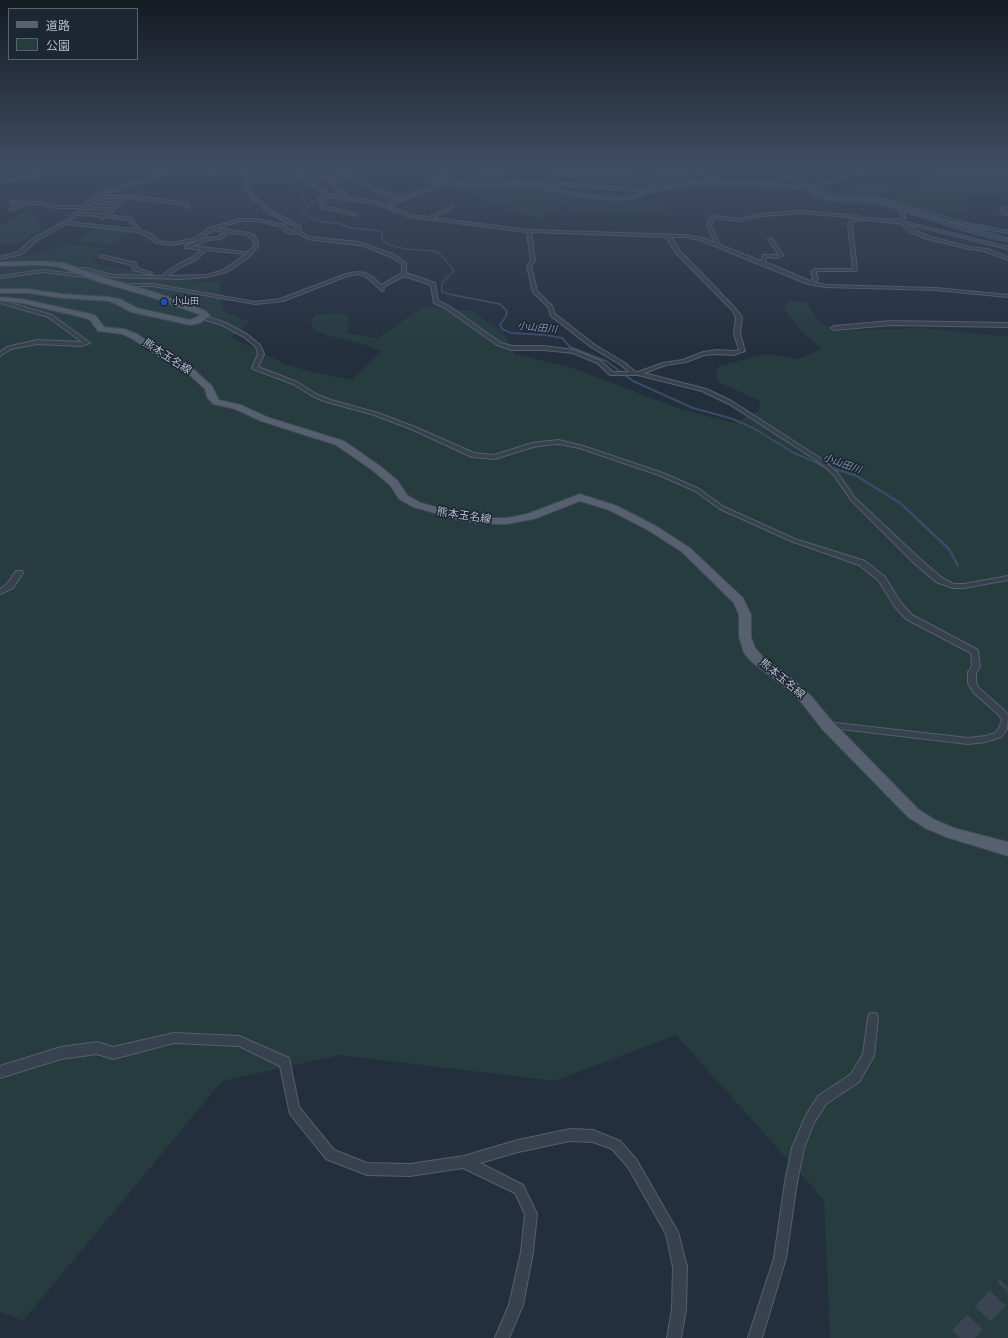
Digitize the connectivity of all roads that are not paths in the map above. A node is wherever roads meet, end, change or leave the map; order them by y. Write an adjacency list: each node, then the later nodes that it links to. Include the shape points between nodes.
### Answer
1 (57, 227): 26 (street, via 34,240 20,254)
2 (110, 227): 13 (street)
3 (216, 227): 12 (street)
4 (284, 227): 15 (street, via 291,233)
5 (298, 227): 15 (street)
6 (500, 227): 16 (street)
7 (710, 227): 20 (street)
8 (850, 227): 37 (street, via 855,270 817,270 812,272 816,279)
9 (908, 227): 24 (street, via 926,237)
10 (924, 227): 21 (street)
11 (983, 227): 17 (street)
12 (211, 229): 13 (street, via 197,239 182,244 158,242); 14 (street)
13 (136, 230)
14 (228, 231): 22 (street, via 219,238 207,238 187,247); 36 (street, via 242,232 253,237 256,246 247,256 225,271 207,276)
15 (298, 231): 32 (street, via 308,238 359,243 393,256 404,263)
16 (529, 231): 18 (street); 46 (street, via 533,261 529,266 532,285 550,307 553,315 593,346)
17 (1008, 232)
18 (668, 236): 20 (street, via 701,238); 46 (street, via 678,252 739,317 737,334 742,351 703,354)
19 (770, 240): 29 (street, via 781,255 765,256)
20 (718, 245): 29 (street)
21 (1008, 248)
22 (205, 249): 23 (street); 33 (street)
23 (244, 253)
24 (999, 255): 27 (street); 28 (street)
25 (102, 256): 33 (street, via 134,264 135,269 142,272)
26 (0, 258)
27 (1008, 259)
28 (1008, 262)
29 (762, 263): 37 (street)
30 (0, 264): 31 (main road, via 53,264)
31 (76, 269): 35 (main road); 36 (street, via 112,276)
32 (404, 274): 38 (street, via 381,288 364,274 346,275 281,300 255,303 153,285); 46 (street, via 433,284 436,302 499,344 512,348 544,348 574,352 599,362 612,374)
33 (166, 275): 36 (street)
34 (0, 277): 35 (street, via 43,271)
35 (92, 277): 38 (main road)
36 (172, 277)
37 (810, 283): 40 (street)
38 (122, 285): 42 (main road)
39 (0, 291): 42 (main road, via 28,291 108,299 134,310 190,323)
40 (1008, 296)
41 (0, 300): 45 (street, via 50,316 87,343 37,342 9,348); 50 (main road, 熊本玉名線, via 22,301 88,316 101,328 134,336 187,368 209,388 216,402 238,406 264,418 340,443 376,468 394,483 403,497 417,506 485,521 530,517 580,497 614,508 680,545 707,568 739,601 745,616 745,637 749,650 806,699)
42 (206, 316): 50 (street, via 205,318 224,324 246,336 258,346 261,354 255,368 295,383 316,396 376,414 472,455 495,457 532,445 559,442 581,447 661,474 697,490 722,508 786,537 862,563 882,579 898,605 909,617 975,652 976,667 972,672 972,683 1006,720 998,735 968,741)
43 (1008, 325): 44 (street, via 891,323)
44 (834, 328)
45 (0, 354)
46 (637, 374): 48 (street, via 704,390 717,396 821,461 835,473 853,499 939,580 953,586 964,586)
47 (19, 573): 49 (street, via 10,586)
48 (1008, 578)
49 (0, 592)
50 (827, 725): 51 (main road, 熊本玉名線, via 913,813 930,824 951,832)
51 (1008, 849)
52 (873, 1018): 57 (street, via 868,1056 855,1078 822,1100 810,1119 798,1148 780,1258)
53 (0, 1072): 54 (street, via 61,1053 97,1048 113,1053 174,1038 239,1041 285,1062 294,1110 330,1155 367,1169 410,1170)
54 (464, 1162): 55 (street, via 519,1189 532,1214 516,1305); 56 (street, via 518,1146 570,1135 593,1136 616,1145 632,1162 672,1232 680,1266 680,1309)
55 (502, 1338)
56 (674, 1338)
57 (755, 1338)

